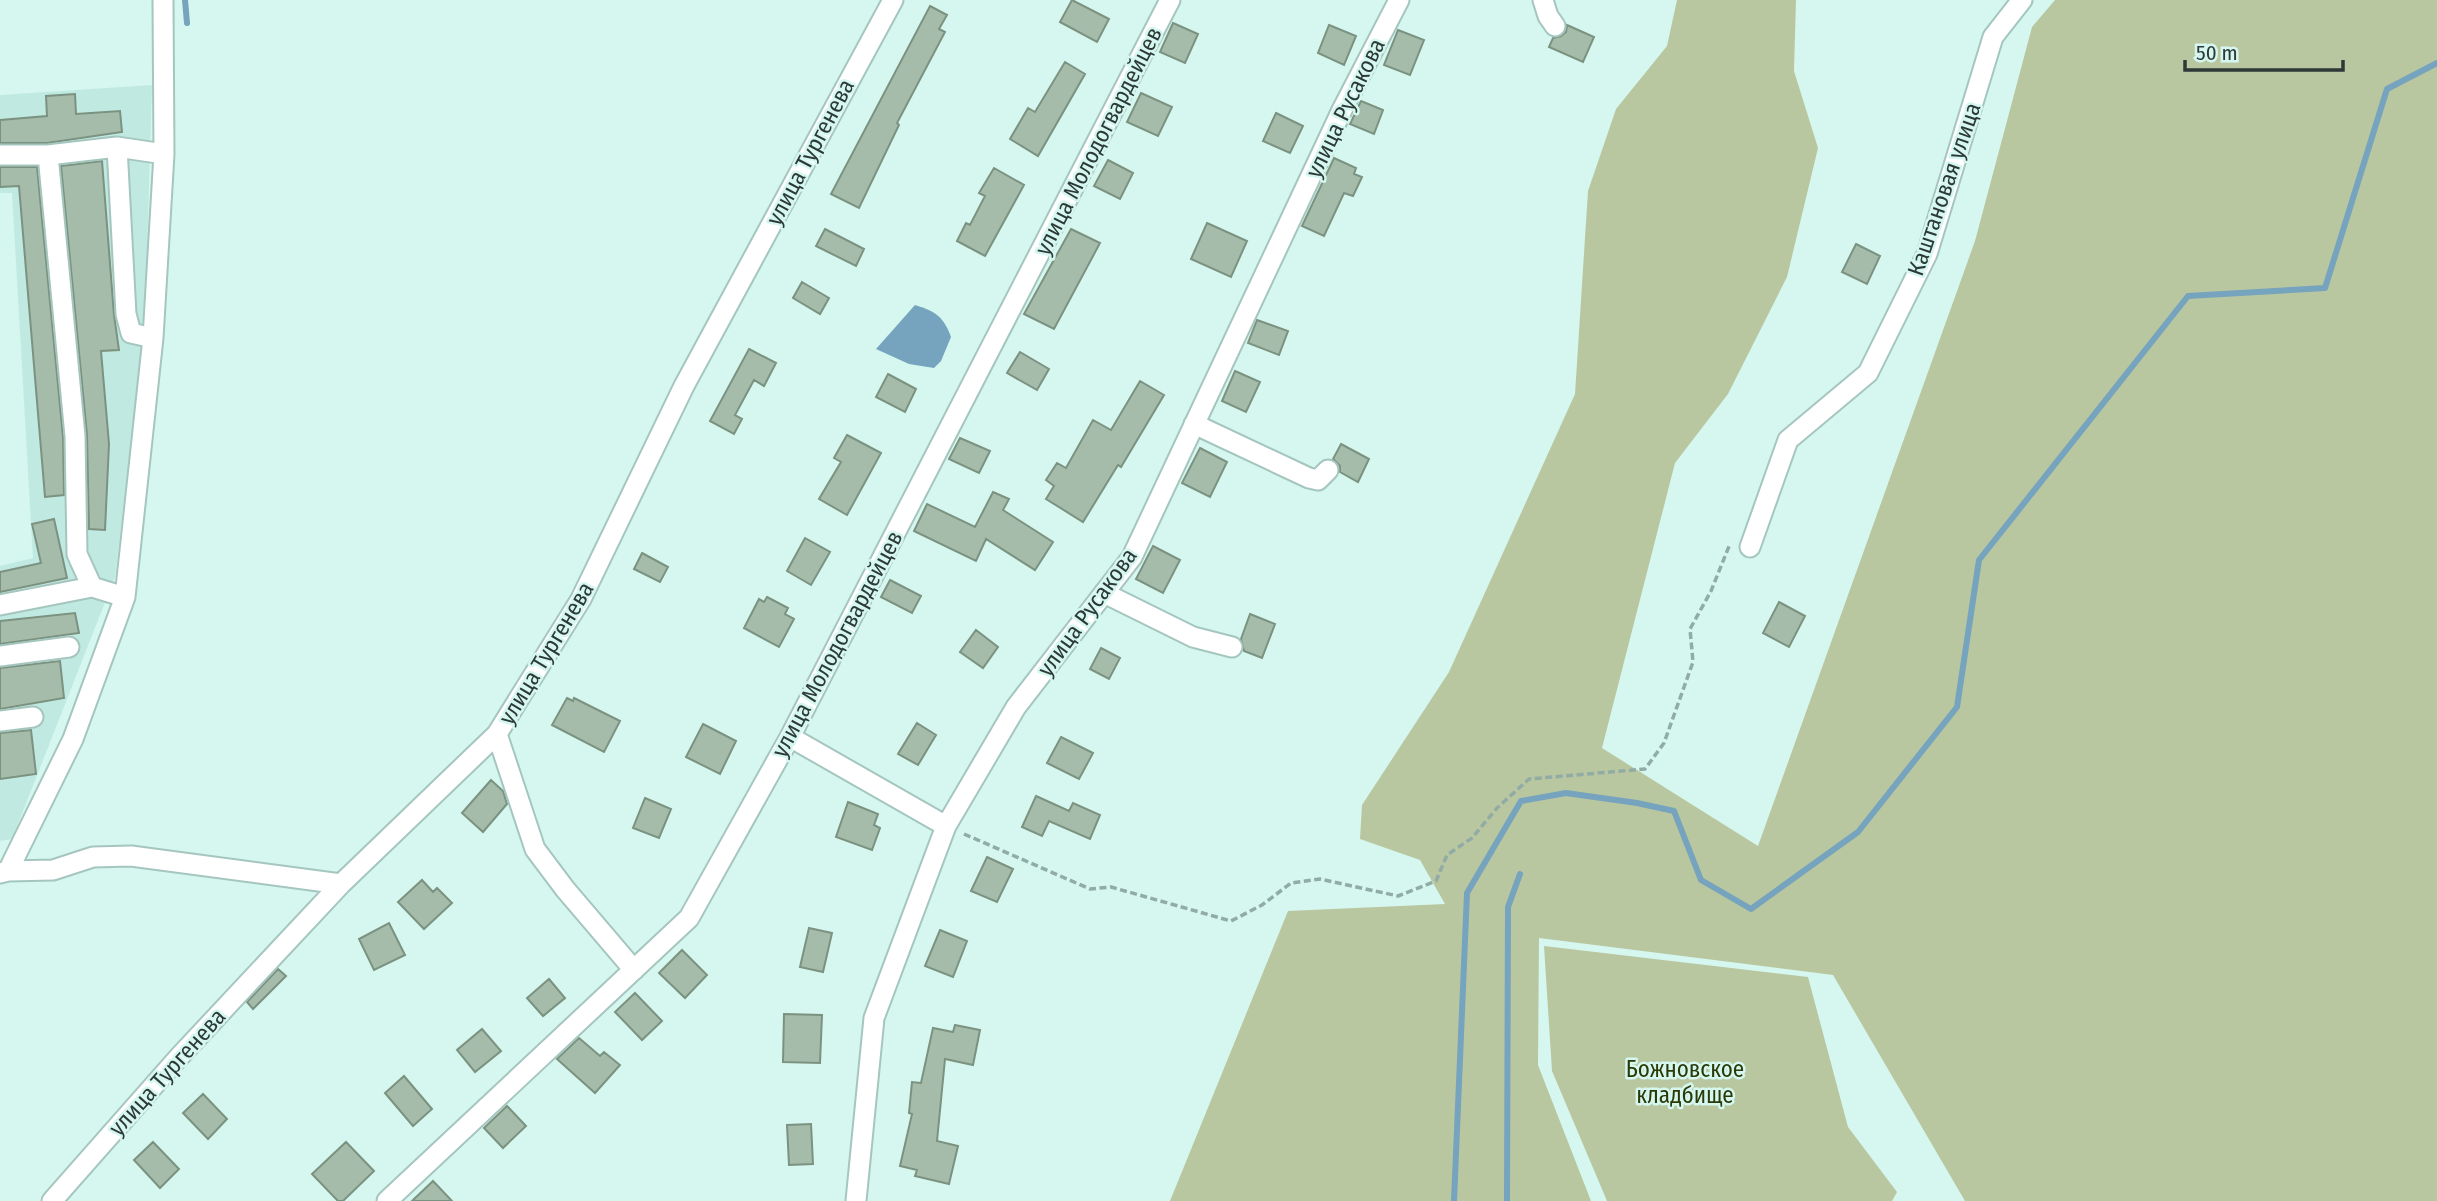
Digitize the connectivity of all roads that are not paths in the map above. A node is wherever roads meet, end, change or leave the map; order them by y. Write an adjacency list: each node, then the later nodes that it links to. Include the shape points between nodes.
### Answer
1 (163, 0): 9 (street)
2 (893, 0): 25 (street, улица Тургенева, via 684,386 581,599)
3 (1170, 0): 26 (street, улица Молодогвардейцев)
4 (1399, 0): 13 (street, улица Русакова)
5 (1543, 0): 7 (street)
6 (2022, 0): 15 (street, Каштановая улица, via 1993,37 1927,254 1880,349 1868,373 1788,440)
7 (1555, 26)
8 (117, 147): 9 (street); 11 (street); 12 (street, via 126,314 131,333)
9 (164, 154): 12 (street)
10 (0, 155): 11 (street)
11 (48, 155): 16 (street, via 75,436 77,554)
12 (153, 338): 18 (street)
13 (1194, 424): 14 (street, via 1309,478 1318,480); 17 (street, улица Русакова, via 1132,556)
14 (1328, 470)
15 (1750, 547)
16 (92, 587): 18 (street); 19 (street)
17 (1104, 593): 21 (street, via 1193,637); 27 (street, улица Русакова, via 1016,708)
18 (125, 597): 28 (street, via 74,739)
19 (0, 605)
20 (68, 647): 22 (street)
21 (1233, 647)
22 (0, 656)
23 (33, 717): 24 (street)
24 (0, 721)
25 (497, 734): 29 (street, улица Тургенева); 30 (street, via 535,849)
26 (790, 737): 27 (street); 30 (street, улица Молодогвардейцев, via 689,918)
27 (946, 826): 33 (street, улица Русакова, via 874,1018)
28 (4, 872): 29 (street, via 53,870 93,857 131,856)
29 (341, 884): 31 (street, улица Тургенева, via 179,1056)
30 (634, 970): 32 (street, улица Молодогвардейцев)
31 (52, 1201)
32 (387, 1201)
33 (856, 1201)

